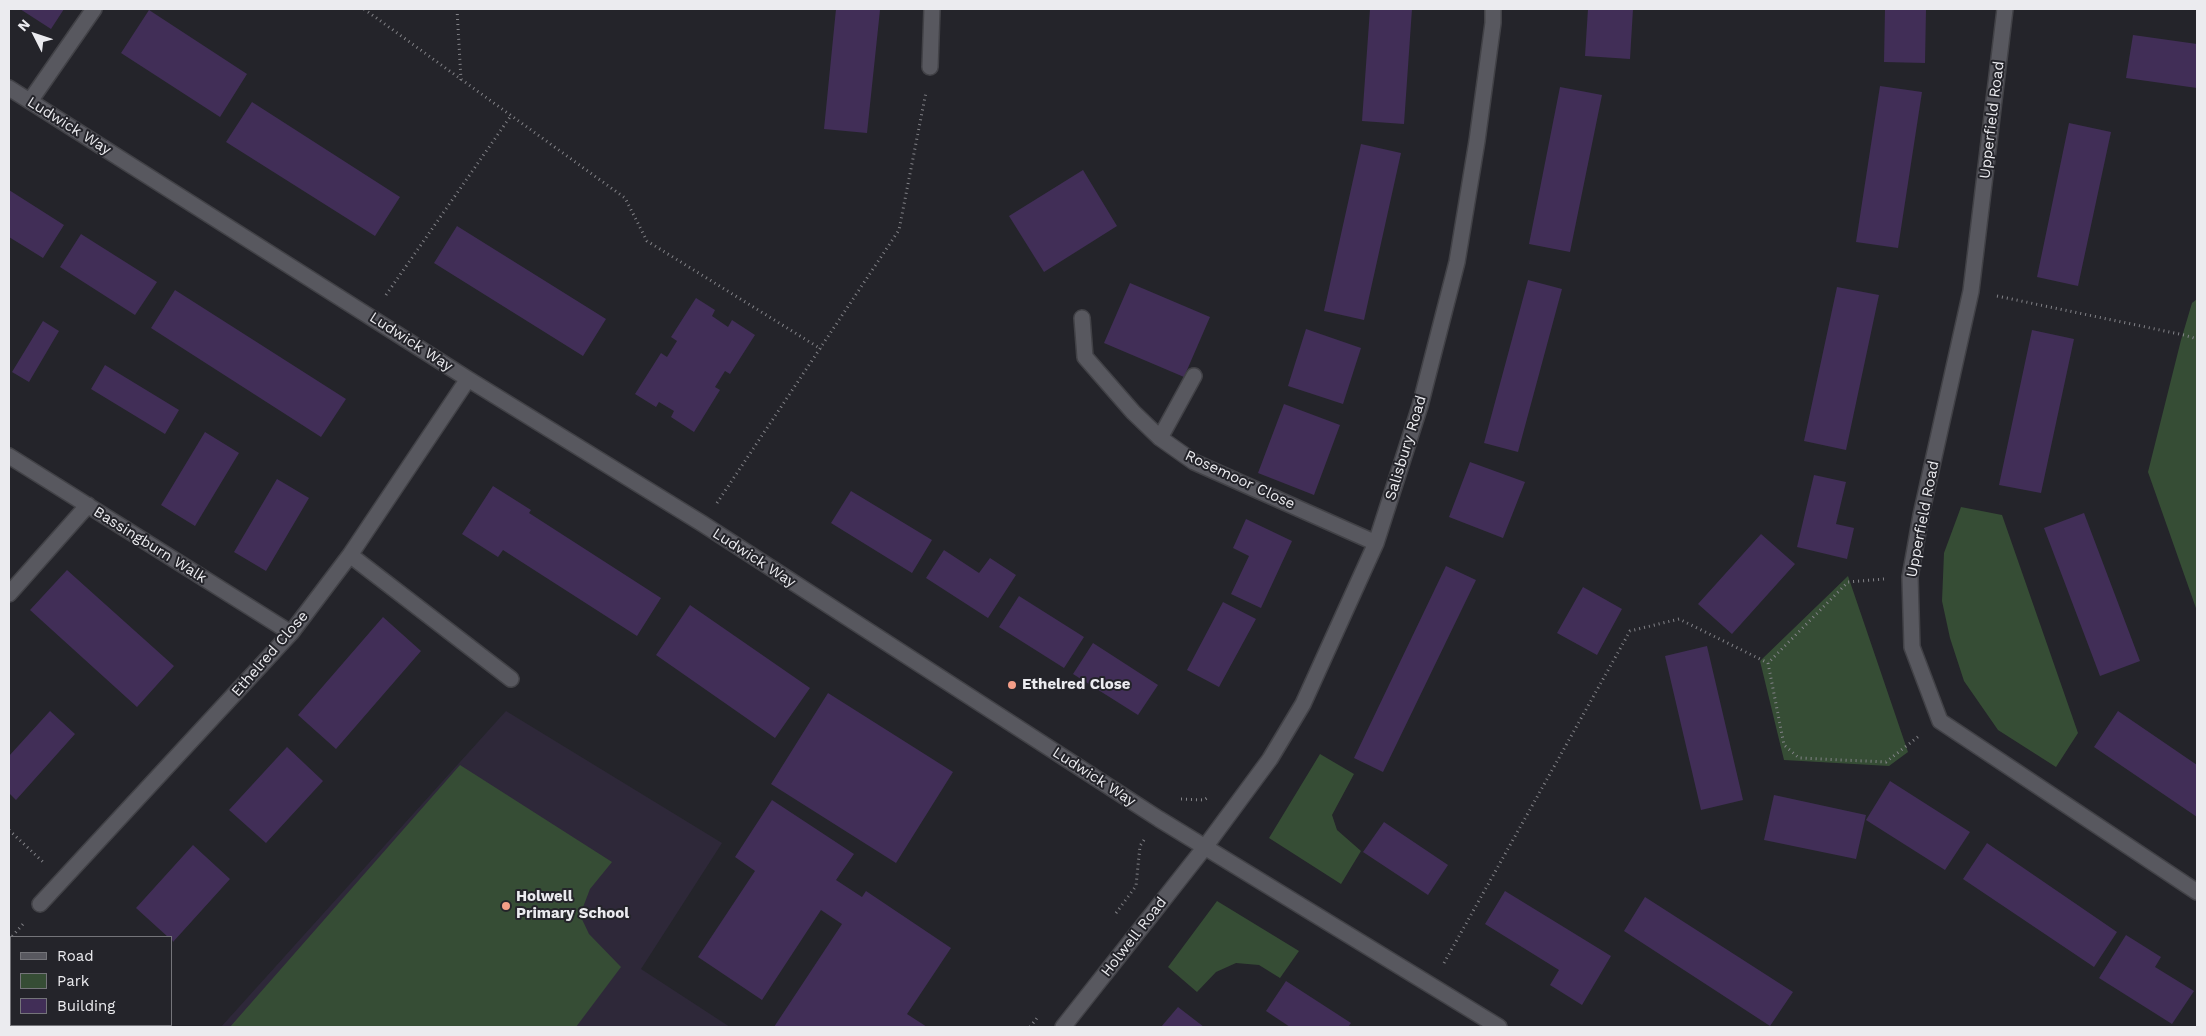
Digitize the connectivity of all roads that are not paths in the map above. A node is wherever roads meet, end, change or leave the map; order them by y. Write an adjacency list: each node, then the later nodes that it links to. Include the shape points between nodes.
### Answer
1 (94, 9): 7 (street)
2 (932, 9): 5 (street)
3 (1493, 9): 14 (street, Salisbury Road, via 1477,141 1457,262 1420,406)
4 (2005, 9): 20 (street, Upperfield Road, via 1971,291 1910,577 1912,647 1940,720)
5 (930, 68)
6 (9, 88): 7 (street, Ludwick Way)
7 (30, 102): 10 (street, Ludwick Way)
8 (1082, 318): 11 (street, Rosemoor Close, via 1085,357)
9 (1194, 376): 11 (street)
10 (468, 379): 15 (street, Ethelred Close); 19 (street, Ludwick Way, via 703,524)
11 (1160, 438): 14 (street, Rosemoor Close, via 1194,462)
12 (9, 456): 13 (street, Bassingburn Walk)
13 (88, 505): 16 (street); 17 (street, Bassingburn Walk)
14 (1376, 543): 19 (street, Salisbury Road, via 1303,704 1270,759)
15 (350, 555): 17 (street, Ethelred Close); 18 (street)
16 (9, 594)
17 (291, 633): 21 (street, Ethelred Close)
18 (510, 679)
19 (1205, 847): 22 (street, Holwell Road); 23 (street, Ludwick Way)
20 (2197, 892)
21 (40, 904)
22 (1063, 1027)
23 (1499, 1027)

